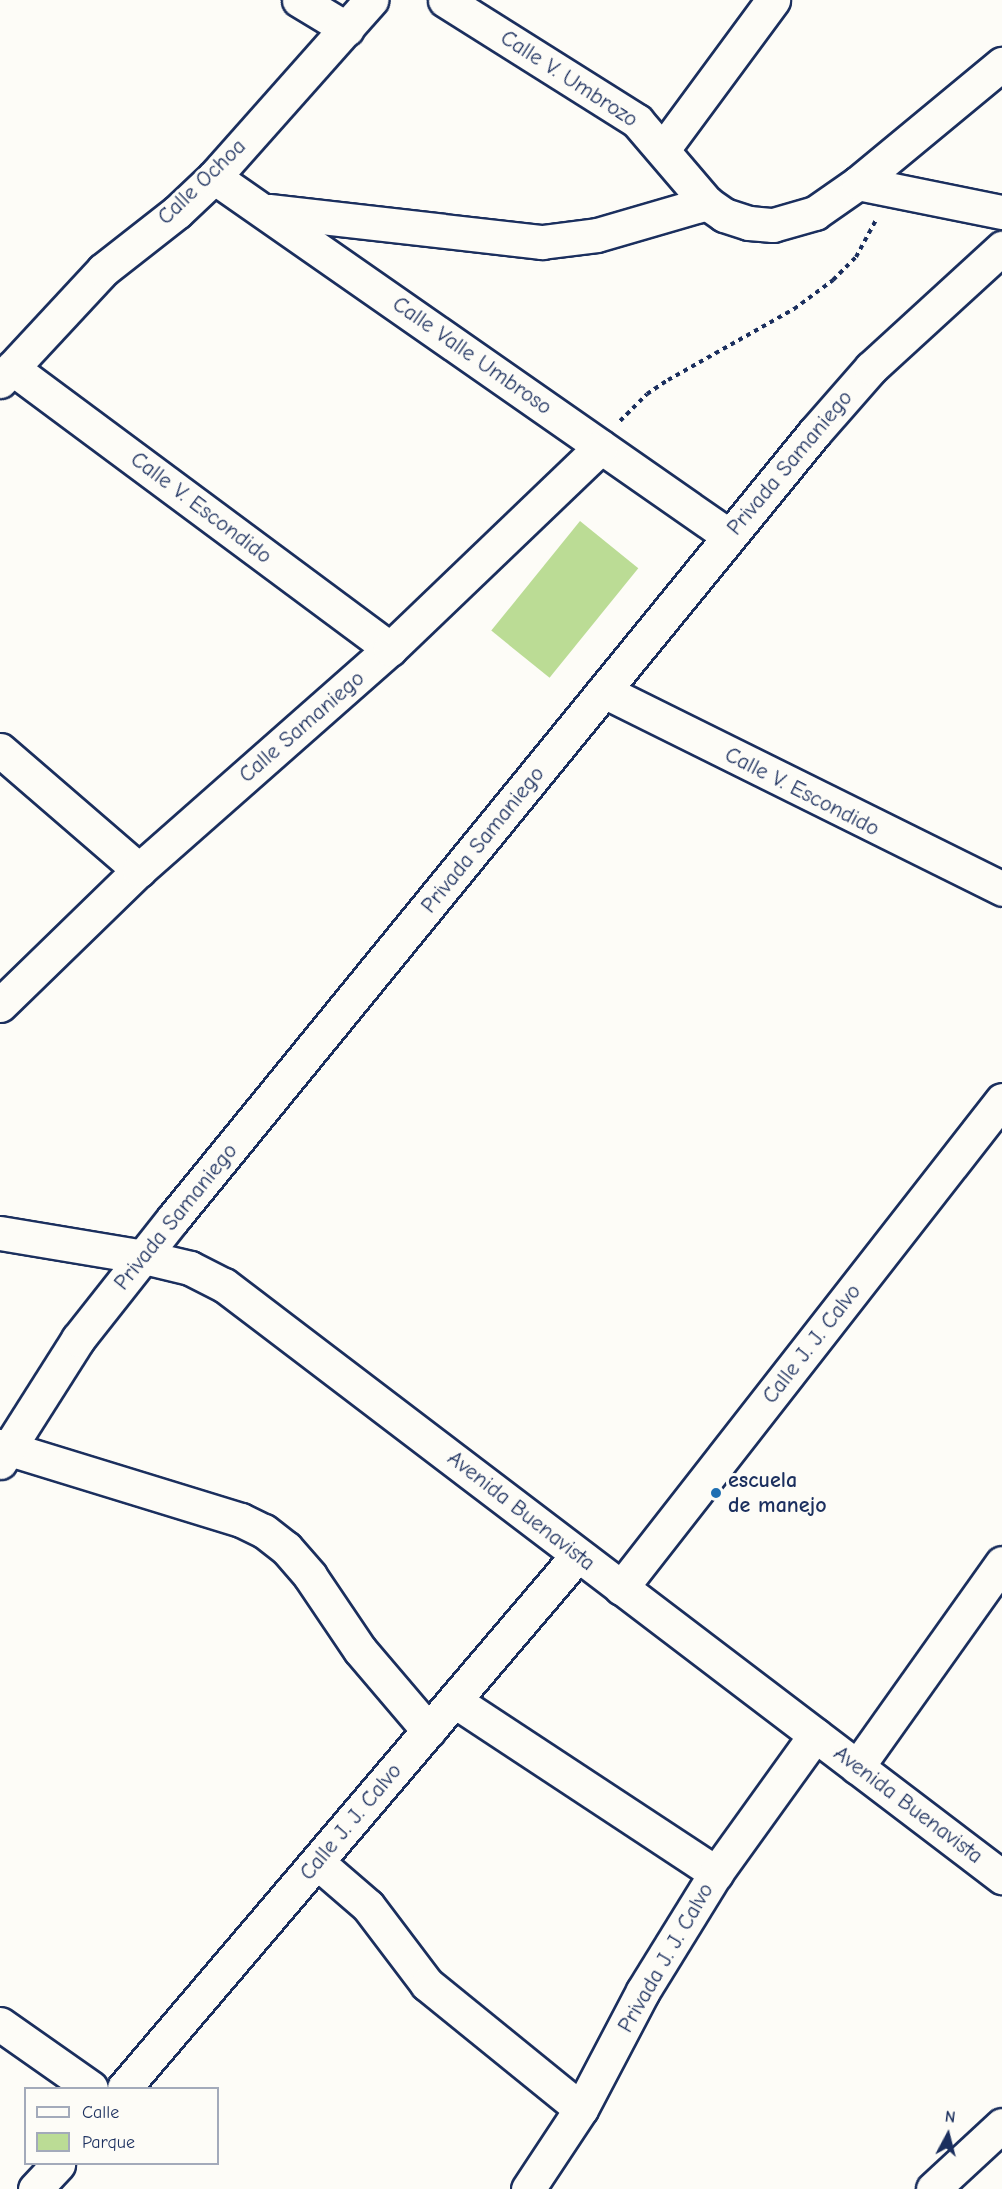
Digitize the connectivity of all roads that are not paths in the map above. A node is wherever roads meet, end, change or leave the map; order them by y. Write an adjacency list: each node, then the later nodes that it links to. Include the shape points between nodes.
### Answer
1 (298, 0): 5 (street)
2 (371, 0): 5 (street, Calle Ochoa)
3 (445, 0): 7 (street, Calle V. Umbrozo, via 595,91 637,121)
4 (773, 0): 7 (street)
5 (347, 28): 8 (street, Calle Ochoa)
6 (1002, 64): 9 (street, Calle V. Umbrozo)
7 (664, 148): 10 (street, Calle V. Umbrozo)
8 (214, 177): 11 (street, Calle Valle Umbroso); 14 (street, Calle Ochoa, via 177,212 103,270)
9 (873, 186): 10 (street, Calle V. Umbrozo, via 814,213 773,225 724,215); 12 (street)
10 (707, 203): 11 (street, via 597,235 542,242)
11 (263, 210): 15 (street, Calle Valle Umbroso)
12 (1002, 212)
13 (1002, 248): 16 (street, Privada Samaniego, via 871,368)
14 (6, 375): 17 (street, Calle V. Escondido)
15 (601, 447): 16 (street, Calle Valle Umbroso); 17 (street, Calle Samaniego)
16 (729, 536): 18 (street, Privada Samaniego)
17 (390, 649): 20 (street, Calle Samaniego)
18 (604, 691): 21 (street, Calle V. Escondido); 25 (street, Privada Samaniego)
19 (0, 750): 20 (street)
20 (139, 870): 22 (street, Calle Samaniego)
21 (1002, 890)
22 (0, 1005)
23 (1002, 1100): 29 (street, Calle J. J. Calvo)
24 (0, 1233): 25 (street, Avenida Buenavista)
25 (144, 1257): 26 (street, Privada Samaniego, via 78,1339); 27 (street, Avenida Buenavista, via 190,1268 224,1285)
26 (3, 1452): 31 (street, via 241,1520 264,1532 286,1548 310,1575 366,1658)
27 (578, 1556): 29 (street, Avenida Buenavista); 30 (street, Calle J. J. Calvo)
28 (1002, 1563): 33 (street)
29 (621, 1588): 32 (street, Avenida Buenavista)
30 (456, 1701): 31 (street, Calle J. J. Calvo); 35 (street)
31 (429, 1731): 34 (street, Calle J. J. Calvo)
32 (815, 1735): 33 (street, Avenida Buenavista); 35 (street, Privada J. J. Calvo)
33 (857, 1767): 36 (street, Avenida Buenavista)
34 (317, 1862): 39 (street, Calle J. J. Calvo); 40 (street, via 368,1906 427,1984)
35 (716, 1873): 40 (street, Privada J. J. Calvo, via 643,1990)
36 (1002, 1877)
37 (0, 2024): 38 (street)
38 (90, 2087)
39 (125, 2087)
40 (581, 2109): 44 (street, Privada J. J. Calvo)
41 (1002, 2125): 45 (street)
42 (56, 2165): 43 (street)
43 (35, 2189)
44 (528, 2189)
45 (933, 2189)

